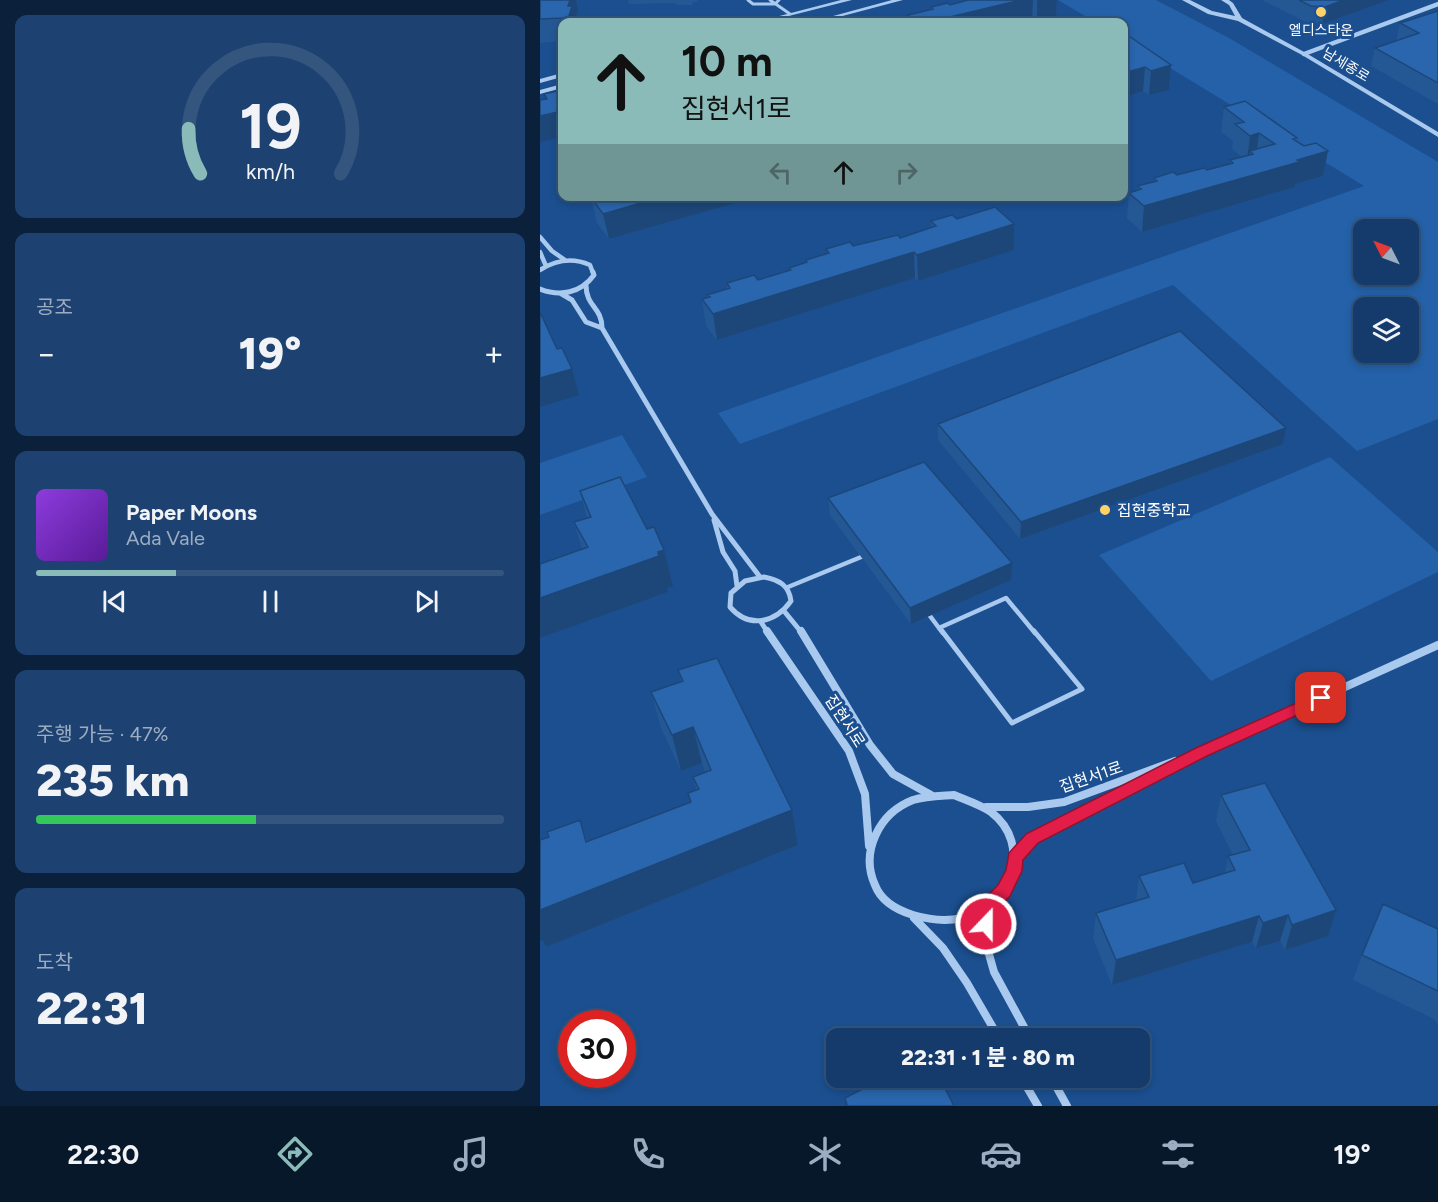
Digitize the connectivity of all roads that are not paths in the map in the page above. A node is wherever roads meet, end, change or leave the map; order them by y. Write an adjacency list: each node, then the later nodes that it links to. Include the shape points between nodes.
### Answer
1 (748, 0): 8 (lane, via 753,4)
2 (770, 0): 8 (lane)
3 (779, 0): 8 (lane)
4 (849, 0): 10 (street)
5 (900, 0): 12 (street)
6 (1185, 0): 13 (street, 남세종로, via 1210,13)
7 (1224, 0): 13 (street, 남세종로)
8 (775, 4): 10 (lane)
9 (1438, 4): 14 (street)
10 (790, 14): 11 (street)
11 (774, 18)
12 (830, 18)
13 (1240, 19): 14 (street, 남세종로)
14 (1304, 54): 19 (street, 남세종로)
15 (558, 76): 16 (street)
16 (540, 81)
17 (558, 87): 18 (street)
18 (540, 92)
19 (1438, 135)
20 (540, 237): 22 (street)
21 (540, 252): 23 (street)
22 (565, 260): 23 (street); 25 (street, via 590,265 594,275)
23 (546, 266): 24 (street)
24 (540, 270)
25 (586, 285): 27 (street); 28 (street, via 586,297 602,317)
26 (540, 289): 27 (street)
27 (560, 293): 28 (street, via 572,300 586,322)
28 (602, 328): 29 (street)
29 (712, 514): 31 (street); 32 (street)
30 (868, 554): 33 (lane)
31 (760, 577): 32 (street); 33 (street, via 774,578)
32 (737, 586): 36 (street, via 729,600 734,614)
33 (788, 587): 34 (street, via 790,601)
34 (784, 611): 36 (street); 40 (street, 집현서로, via 802,632 870,745 892,774)
35 (925, 611): 37 (lane)
36 (761, 622): 42 (street, 집현서로, via 849,752 865,794)
37 (939, 628): 37 (lane, via 1012,723 1082,689 1006,598)
38 (1438, 645): 39 (street, 집현서1로)
39 (1201, 752): 41 (street, 집현서1로, via 1064,802); 43 (street, 집현서1로, via 1032,838)
40 (932, 796): 41 (street, via 954,795); 42 (street, via 910,801 891,813 877,830)
41 (985, 807): 43 (street, via 1008,829)
42 (869, 849): 45 (street, via 869,870 876,889 892,906)
43 (1014, 858): 44 (street, via 1014,871 1004,891)
44 (987, 908): 45 (street, via 964,918 938,922); 47 (street, via 985,940 993,972)
45 (913, 918): 46 (street, via 943,948)
46 (993, 1028)
47 (1024, 1028)
48 (1028, 1088): 50 (street)
49 (1058, 1088): 51 (street)
50 (1038, 1106)
51 (1067, 1106)

